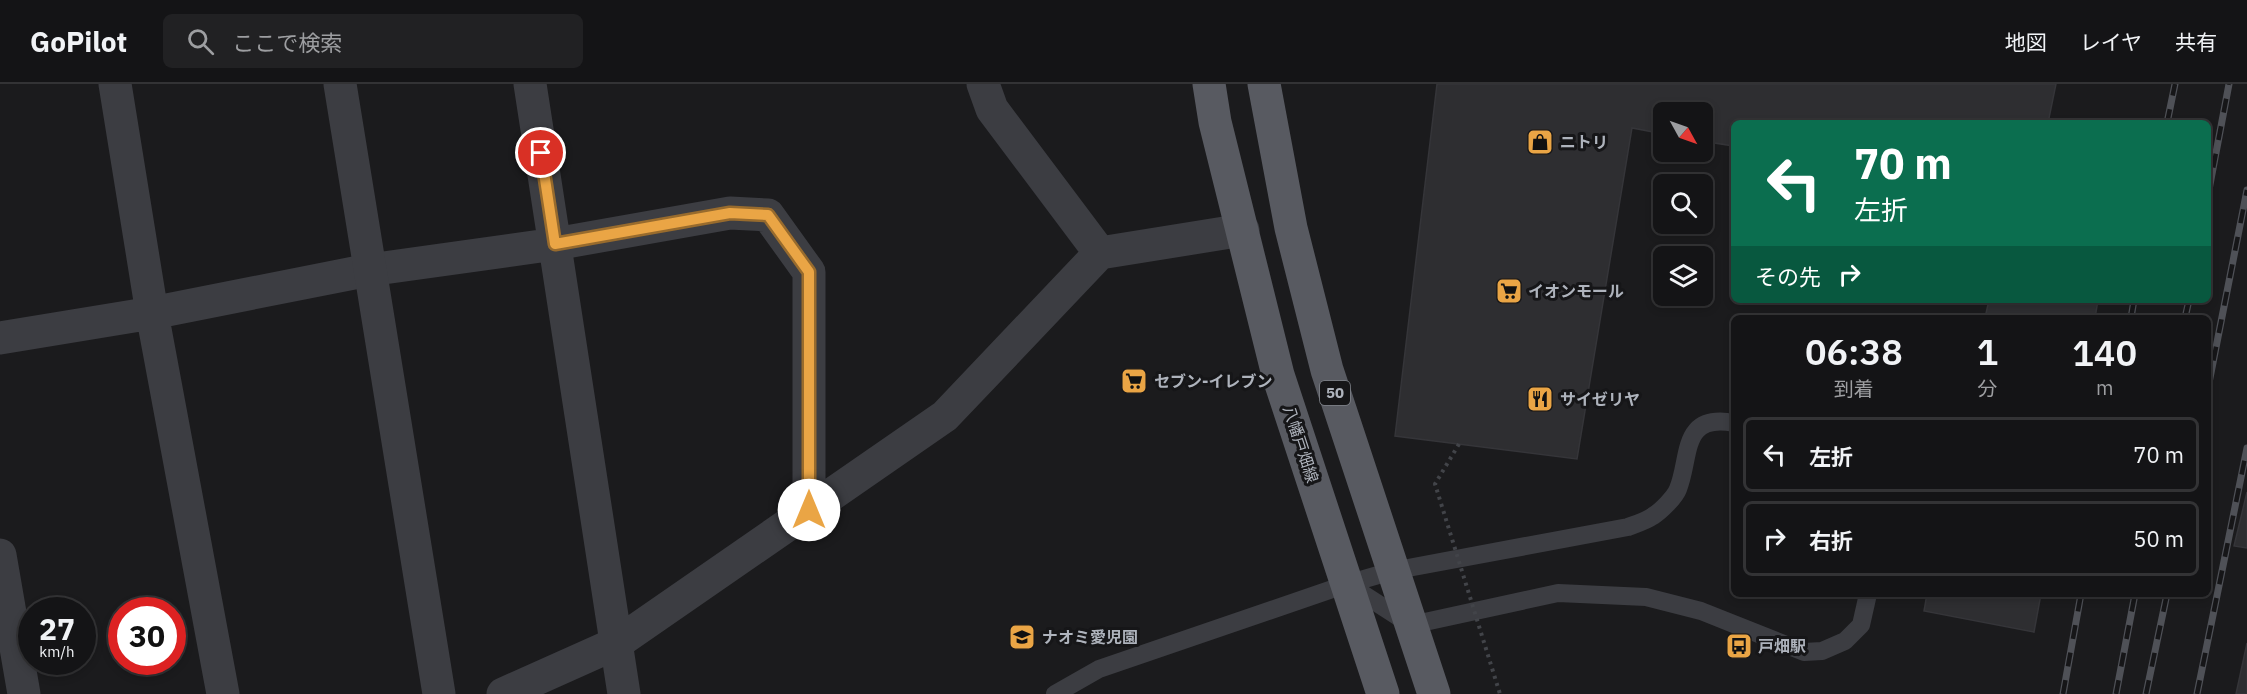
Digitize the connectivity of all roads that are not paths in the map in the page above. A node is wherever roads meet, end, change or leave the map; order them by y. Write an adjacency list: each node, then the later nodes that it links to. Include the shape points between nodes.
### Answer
1 (115, 84): 11 (street)
2 (340, 84): 10 (street)
3 (530, 84): 8 (street)
4 (983, 84): 9 (street, via 992,109)
5 (1209, 84): 7 (main road, 八幡戸畑線)
6 (1264, 84): 16 (main road, 50, via 1291,228 1327,370)
7 (1243, 230): 9 (street); 17 (main road, 八幡戸畑線, via 1278,375)
8 (555, 244): 10 (street); 14 (street, via 730,213 768,215 809,272); 20 (street)
9 (1100, 253): 14 (street, via 945,416)
10 (369, 270): 11 (street); 23 (street)
11 (152, 313): 12 (street); 22 (street)
12 (0, 338)
13 (1731, 422): 16 (lane, via 1719,420 1702,426 1688,442 1678,491 1653,517 1628,527)
14 (809, 510): 20 (street)
15 (0, 555): 21 (street)
16 (1392, 571): 17 (lane); 19 (main road, 50)
17 (1347, 584): 19 (lane); 26 (lane, via 1099,669); 27 (main road, 八幡戸畑線)
18 (1867, 597): 19 (lane, via 1861,625 1845,641 1822,651 1804,651 1701,611 1646,597 1558,593)
19 (1411, 625): 28 (main road, 50)
20 (616, 644): 24 (street); 25 (street)
21 (24, 694)
22 (223, 694)
23 (440, 694)
24 (503, 694)
25 (624, 694)
26 (1054, 694)
27 (1383, 694)
28 (1434, 694)

